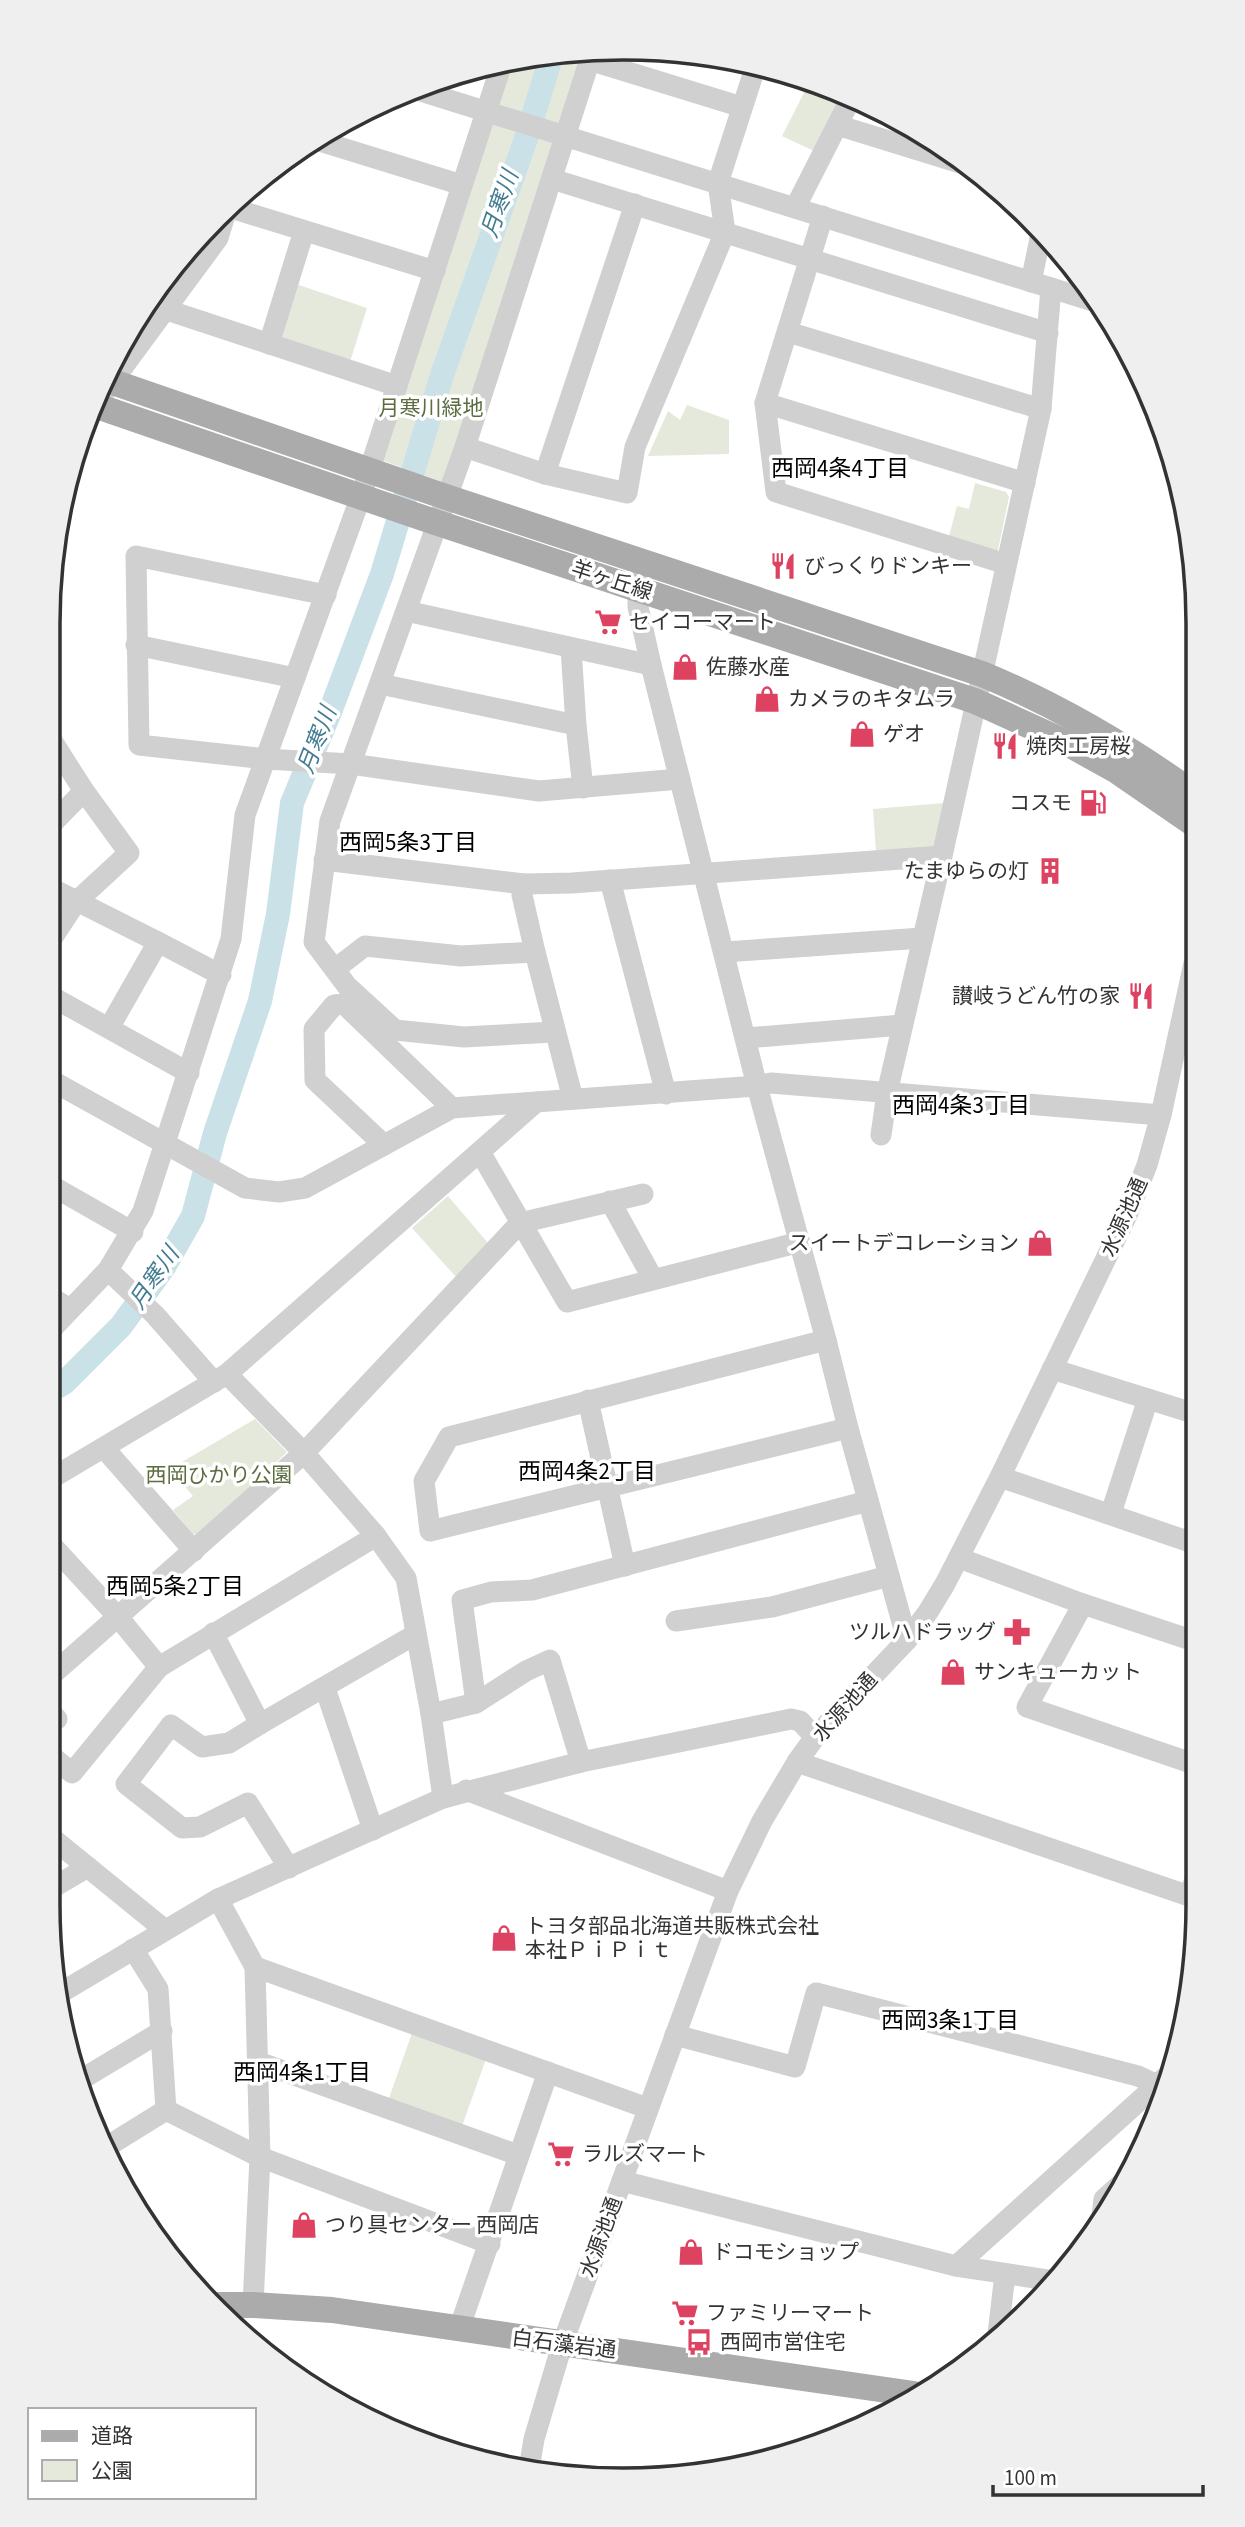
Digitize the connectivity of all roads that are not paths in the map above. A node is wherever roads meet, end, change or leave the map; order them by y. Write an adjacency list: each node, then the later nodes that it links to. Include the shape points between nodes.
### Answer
1 (607, 60): 7 (street)
2 (589, 61): 10 (street)
3 (501, 73): 8 (street)
4 (753, 75): 7 (street)
5 (429, 94): 8 (street)
6 (847, 106): 9 (street)
7 (742, 107): 14 (street)
8 (494, 114): 10 (street); 15 (street)
9 (837, 125): 12 (street); 17 (street)
10 (558, 134): 13 (street); 14 (street)
11 (327, 143): 15 (street)
12 (938, 156)
13 (552, 179): 16 (street); 38 (street)
14 (718, 183): 17 (street); 22 (street)
15 (462, 185): 25 (street)
16 (635, 204): 22 (street); 40 (street)
17 (795, 208): 19 (street)
18 (239, 210): 21 (street)
19 (823, 216): 24 (street); 26 (street)
20 (222, 227): 28 (street)
21 (304, 231): 25 (street); 31 (street)
22 (725, 232): 24 (street); 40 (street, via 635,447 627,493)
23 (1041, 246): 26 (street)
24 (810, 258): 29 (street); 30 (street)
25 (435, 271): 34 (street)
26 (1041, 285): 27 (street); 30 (street)
27 (1082, 298)
28 (167, 310): 31 (street); 32 (street)
29 (788, 332): 35 (street); 37 (street)
30 (1048, 333): 37 (street)
31 (269, 344): 34 (street)
32 (124, 362)
33 (113, 383): 39 (main road, 羊ヶ丘線)
34 (397, 386): 39 (street)
35 (765, 404): 41 (street); 46 (street, via 776,492)
36 (102, 408): 43 (main road, 羊ヶ丘線)
37 (1041, 409): 41 (street)
38 (465, 447): 40 (street); 42 (street)
39 (373, 471): 42 (main road, 羊ヶ丘線); 43 (street)
40 (545, 474)
41 (1025, 483): 46 (street)
42 (439, 494): 44 (street); 45 (main road, 羊ヶ丘線)
43 (366, 498): 44 (main road, 羊ヶ丘線); 48 (street)
44 (430, 520): 47 (main road, 羊ヶ丘線); 49 (street)
45 (646, 562): 47 (street); 53 (main road, 羊ヶ丘線)
46 (1006, 564): 53 (street)
47 (638, 589): 52 (street); 56 (main road, 羊ヶ丘線)
48 (326, 595): 50 (street, via 136,556); 54 (street)
49 (406, 611): 51 (street); 55 (street)
50 (136, 645): 54 (street); 59 (street, via 139,745)
51 (571, 649): 52 (street); 57 (street)
52 (651, 665): 61 (street)
53 (982, 674): 56 (street); 63 (main road, 羊ヶ丘線, via 1074,716)
54 (295, 678): 59 (street)
55 (380, 684): 57 (street); 60 (street)
56 (975, 701): 66 (main road, 羊ヶ丘線, via 1117,771); 67 (street)
57 (576, 725): 62 (street)
58 (60, 753): 64 (street)
59 (275, 759): 60 (street); 80 (street, via 245,815 231,939)
60 (346, 763): 62 (street, via 540,791); 68 (street)
61 (680, 779): 62 (street); 69 (street)
62 (583, 788)
63 (1186, 789)
64 (84, 791): 65 (street); 73 (street, via 129,853)
65 (60, 816)
66 (1186, 818)
67 (942, 856): 69 (street); 75 (street)
68 (324, 860): 71 (street); 79 (street, via 314,942)
69 (702, 873): 70 (street); 78 (street)
70 (610, 880): 71 (street); 91 (street)
71 (524, 884): 77 (street, via 522,895)
72 (60, 893): 73 (street)
73 (76, 902): 74 (street); 76 (street)
74 (60, 926)
75 (922, 938): 78 (street); 83 (street)
76 (158, 942): 80 (street); 84 (street)
77 (534, 952): 79 (street, via 461,956 365,947); 85 (street)
78 (725, 952): 86 (street)
79 (335, 969): 85 (street, via 395,1030 464,1037)
80 (221, 975): 87 (street)
81 (1186, 1000): 95 (street, 水源池通)
82 (60, 1001): 84 (street)
83 (902, 1025): 86 (street); 90 (street)
84 (109, 1028): 87 (street)
85 (554, 1031): 92 (street)
86 (746, 1038): 89 (street)
87 (189, 1073): 98 (street)
88 (60, 1085): 98 (street)
89 (757, 1086): 90 (street, via 800,1084); 91 (street); 105 (street)
90 (887, 1093): 95 (street); 96 (street)
91 (666, 1094): 92 (street)
92 (573, 1099): 93 (street)
93 (536, 1102): 94 (street); 99 (street)
94 (452, 1108): 97 (street); 97 (street, via 344,1004 334,1005 313,1029 315,1080)
95 (1161, 1115): 112 (street, 水源池通, via 1128,1213)
96 (881, 1135)
97 (384, 1145): 98 (street, via 305,1188 279,1192 245,1188)
98 (172, 1148): 104 (street)
99 (480, 1152): 103 (street); 113 (street)
100 (60, 1190): 104 (street)
101 (643, 1194): 102 (street)
102 (610, 1201): 103 (street); 107 (street)
103 (520, 1223): 107 (street, via 567,1302); 119 (street)
104 (133, 1232): 106 (street)
105 (800, 1242): 107 (street); 111 (street)
106 (114, 1276): 109 (street); 113 (street)
107 (653, 1279)
108 (60, 1303): 109 (street)
109 (70, 1309): 110 (street)
110 (60, 1320)
111 (826, 1340): 115 (street); 117 (street)
112 (1052, 1369): 114 (street); 121 (street, 水源池通)
113 (220, 1378): 118 (street); 119 (street)
114 (1148, 1399): 116 (street); 124 (street)
115 (588, 1400): 122 (street); 122 (street, via 449,1437 424,1481 430,1531)
116 (1186, 1411)
117 (848, 1428): 122 (street); 123 (street)
118 (104, 1448): 120 (street); 127 (street)
119 (304, 1453): 125 (street); 127 (street)
120 (60, 1473)
121 (1000, 1477): 124 (street); 129 (street, 水源池通)
122 (608, 1488): 130 (street)
123 (868, 1501): 130 (street); 131 (street)
124 (1111, 1513): 126 (street)
125 (376, 1536): 135 (street); 136 (street, via 406,1578)
126 (1186, 1540)
127 (194, 1552): 133 (street)
128 (60, 1554): 133 (street)
129 (959, 1558): 132 (street); 138 (street, 水源池通)
130 (625, 1566): 142 (street, via 532,1590 491,1592 462,1600)
131 (889, 1576): 134 (street, via 772,1608); 138 (street)
132 (1083, 1604): 137 (street); 146 (street, via 1027,1707)
133 (118, 1618): 139 (street); 140 (street)
134 (676, 1621)
135 (213, 1633): 139 (street); 144 (street)
136 (416, 1634): 141 (street); 143 (street)
137 (1186, 1638)
138 (907, 1640): 145 (street, 水源池通)
139 (159, 1667): 149 (street, via 72,1773)
140 (60, 1668)
141 (325, 1688): 144 (street); 152 (street)
142 (476, 1703): 143 (street); 147 (street, via 550,1660)
143 (431, 1714): 151 (street)
144 (260, 1724): 155 (street, via 229,1742 202,1747 172,1725 126,1784 182,1828 200,1827 248,1802)
145 (815, 1737): 147 (street, via 800,1721 791,1719); 148 (street, 水源池通)
146 (1186, 1761)
147 (581, 1762): 150 (street)
148 (797, 1762): 157 (street, 水源池通); 158 (street)
149 (60, 1763)
150 (466, 1790): 151 (street); 157 (street)
151 (443, 1798): 152 (street)
152 (373, 1830): 155 (street)
153 (60, 1844): 154 (street)
154 (88, 1867): 156 (street); 160 (street)
155 (289, 1868): 159 (street)
156 (60, 1883)
157 (729, 1891): 165 (street, 水源池通)
158 (1186, 1895)
159 (218, 1899): 160 (street); 162 (street)
160 (165, 1930): 161 (street)
161 (133, 1949): 163 (street); 164 (street, via 158,1989)
162 (256, 1967): 166 (street); 167 (street)
163 (66, 1990)
164 (162, 2031): 168 (street); 172 (street)
165 (675, 2035): 169 (street, via 795,2067 816,1993); 171 (street, 水源池通)
166 (258, 2062): 174 (street); 175 (street)
167 (548, 2072): 171 (street); 174 (street)
168 (87, 2076)
169 (1158, 2078)
170 (1156, 2085): 178 (street)
171 (647, 2108): 176 (street, 水源池通)
172 (166, 2110): 173 (street); 175 (street)
173 (113, 2143)
174 (518, 2155): 177 (street)
175 (260, 2157): 177 (street); 182 (street)
176 (622, 2181): 178 (street); 185 (street, 水源池通)
177 (490, 2244): 184 (street)
178 (956, 2266): 179 (street)
179 (1004, 2274): 180 (street); 183 (street)
180 (1043, 2279)
181 (226, 2305): 182 (main road, 白石藻岩通)
182 (253, 2305): 184 (main road, 白石藻岩通, via 332,2310)
183 (999, 2323)
184 (459, 2329): 185 (main road, 白石藻岩通)
185 (562, 2345): 186 (main road, 白石藻岩通); 187 (street, 水源池通)
186 (895, 2397)
187 (531, 2460)

